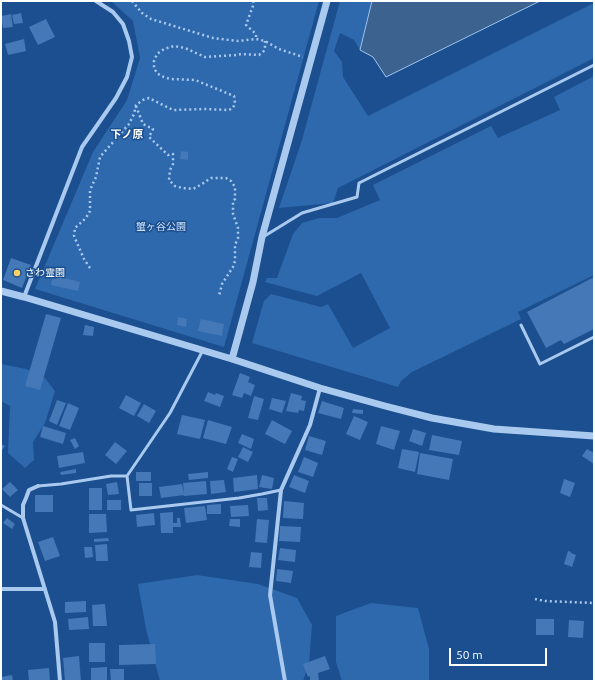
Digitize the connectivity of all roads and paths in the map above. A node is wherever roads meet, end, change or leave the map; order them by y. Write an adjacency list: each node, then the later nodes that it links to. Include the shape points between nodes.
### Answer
1 (96, 1): 14 (street, via 113,12 123,24 132,57 127,77 116,98 82,147)
2 (132, 1): 5 (path, via 151,19 213,38 238,41)
3 (253, 1): 5 (path, via 246,25 256,34)
4 (327, 1): 10 (street)
5 (256, 39): 6 (path)
6 (265, 41): 7 (path, via 279,49); 9 (path, via 265,49 259,55 205,57 174,46 157,54 154,68 157,73 170,79 195,80 234,96 235,103 229,110 173,110 149,98)
7 (306, 58)
8 (594, 65): 10 (lane, via 359,183 357,197 302,213)
9 (136, 105): 11 (path, via 129,124 100,157 90,190 90,211 75,228 74,236); 13 (path, via 143,124 153,129 149,137 168,155 173,154 169,180 175,186 193,189 211,178 226,178 235,187 233,214 238,228 235,261 222,284)
10 (262, 238): 18 (street)
11 (90, 268)
12 (1, 291): 14 (street)
13 (219, 296)
14 (24, 297): 17 (street)
15 (521, 325): 16 (lane, via 540,364)
16 (594, 337)
17 (203, 350): 18 (street); 21 (lane, via 170,413)
18 (232, 359): 19 (street)
19 (320, 388): 20 (street, via 432,418 494,429); 23 (street, via 310,425)
20 (594, 436)
21 (127, 476): 22 (lane); 23 (lane, via 131,510 239,498)
22 (38, 486): 25 (street, via 30,490 26,498)
23 (281, 490): 31 (street, via 270,595)
24 (1, 505): 25 (lane)
25 (23, 518): 27 (street)
26 (1, 589): 27 (street)
27 (45, 589): 30 (street, via 55,622)
28 (535, 599): 29 (path, via 545,602)
29 (594, 603)
30 (60, 681)
31 (285, 681)

